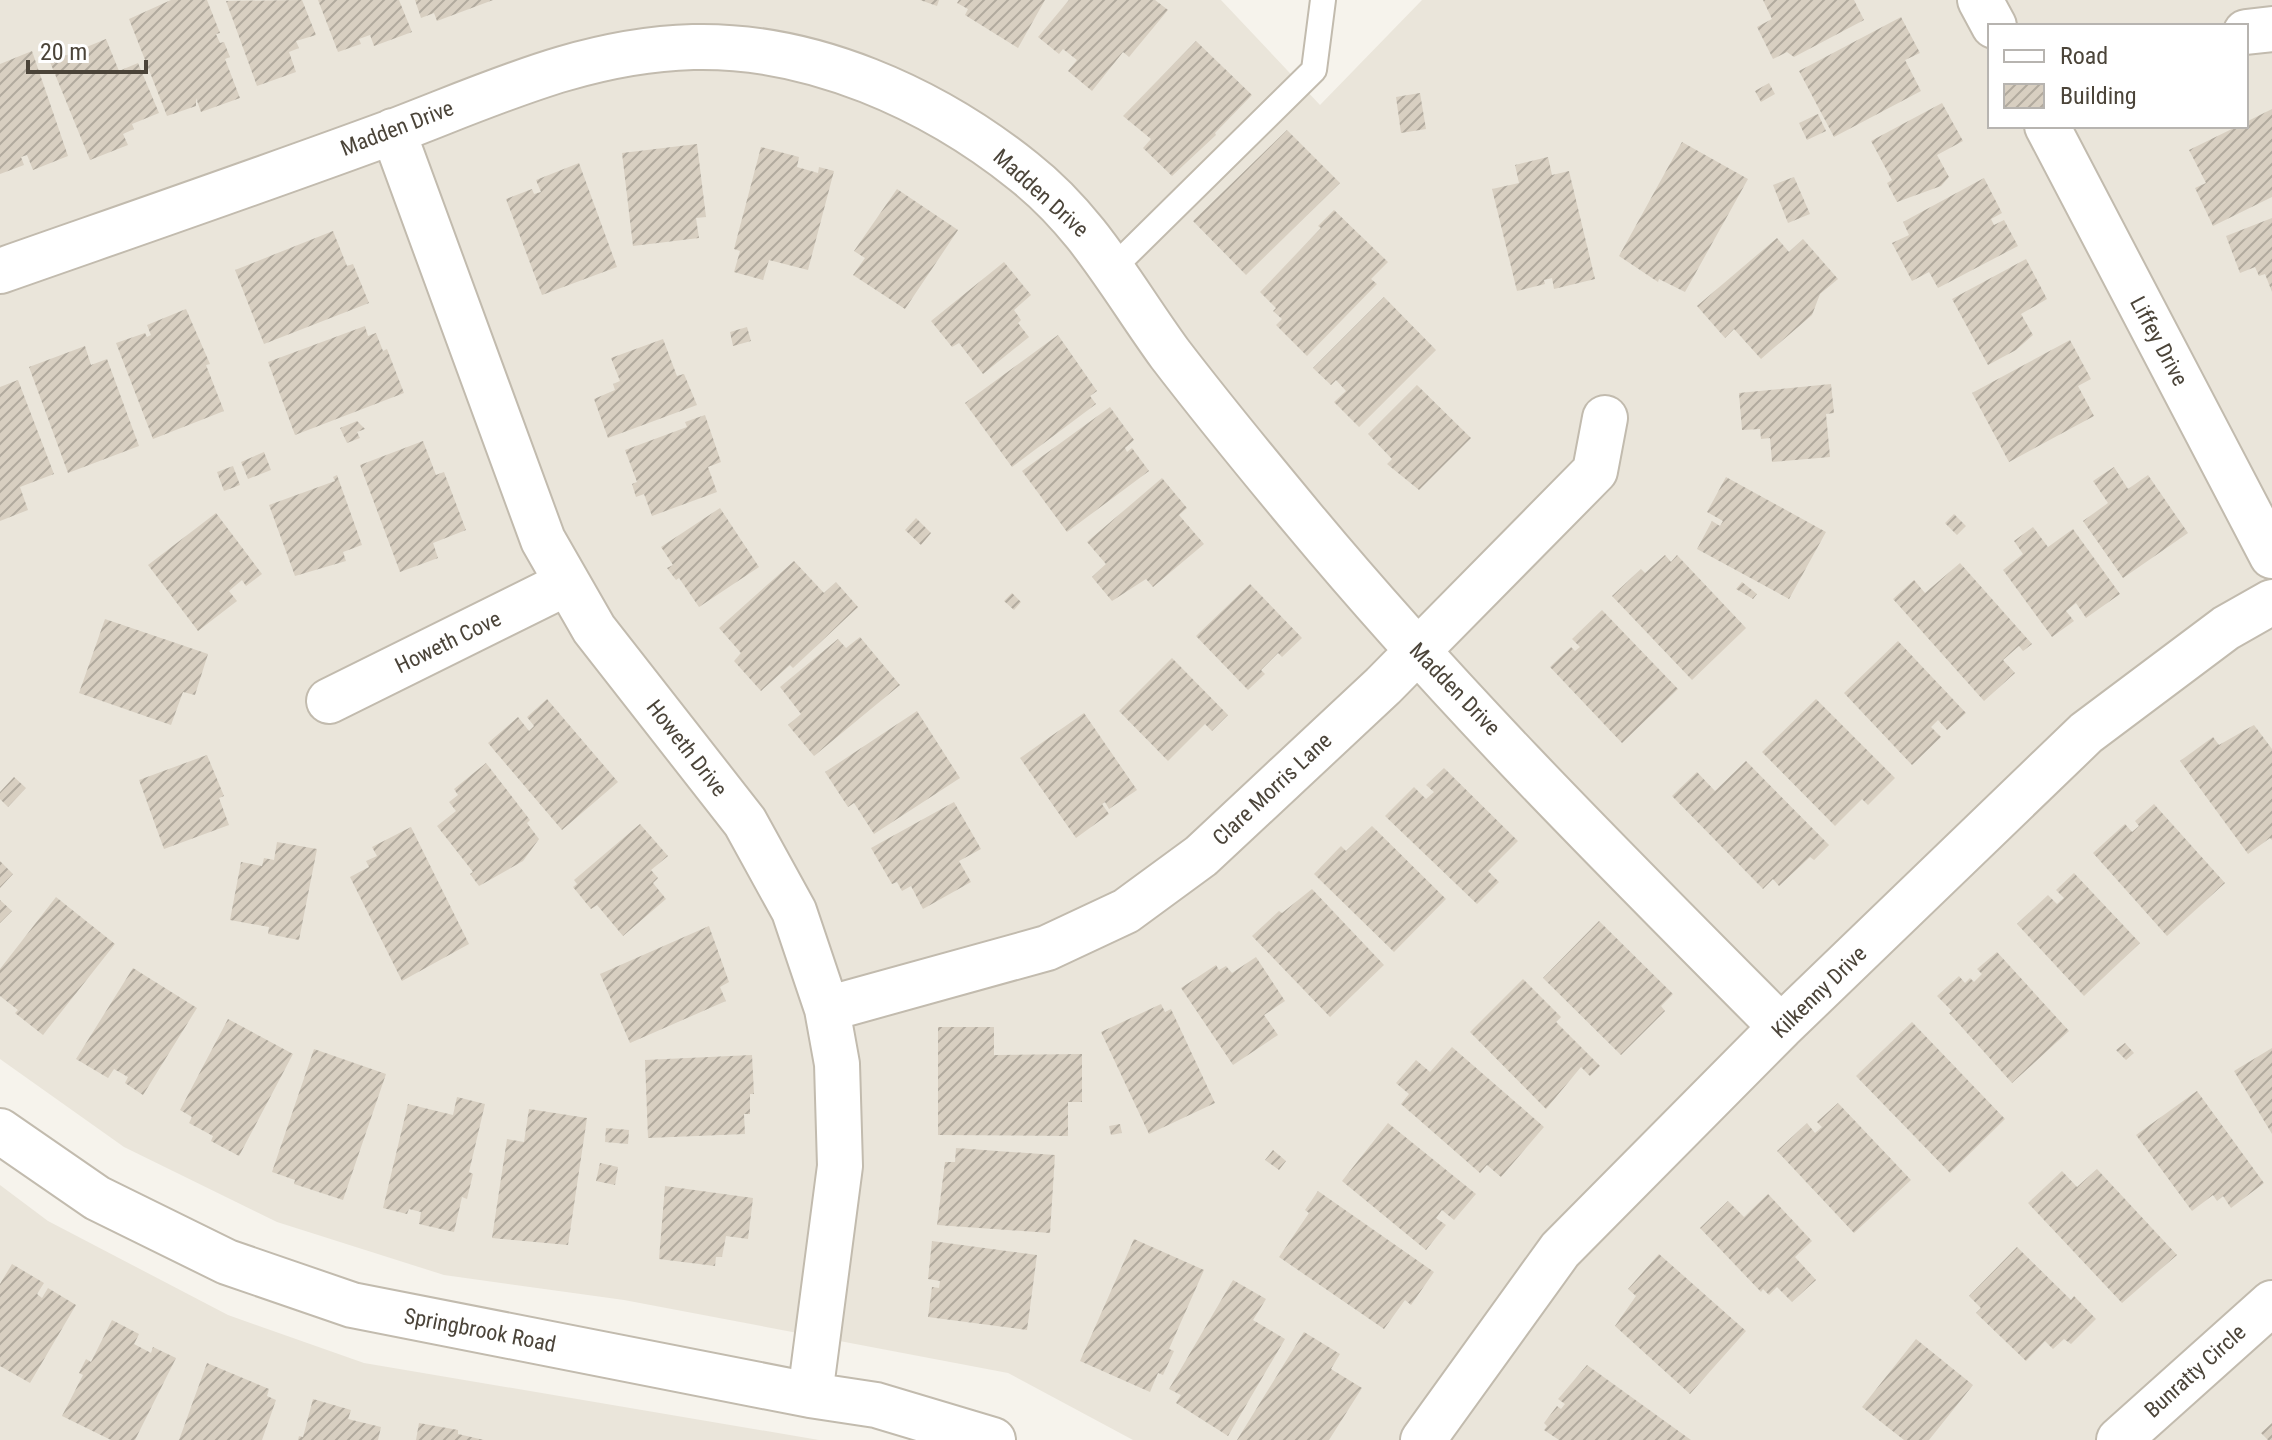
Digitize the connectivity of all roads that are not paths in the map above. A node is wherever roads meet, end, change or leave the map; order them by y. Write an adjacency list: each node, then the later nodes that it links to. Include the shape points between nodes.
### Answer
1 (1323, 0): 8 (lane, via 1314,70)
2 (1980, 0): 3 (street)
3 (1993, 24)
4 (2272, 29): 5 (street)
5 (2248, 32)
6 (2048, 128): 11 (street, Liffey Drive)
7 (393, 131): 8 (street, Madden Drive, via 546,71 639,51 698,46 769,54 836,70 893,92 973,134 1027,174 1088,233); 9 (street, Madden Drive); 12 (street, Howeth Drive, via 543,540)
8 (1112, 269): 14 (street, Madden Drive, via 1170,353)
9 (0, 271)
10 (1605, 418): 14 (street, Clare Morris Lane, via 1595,471)
11 (2272, 556)
12 (567, 583): 15 (street, Howeth Cove); 16 (street, Howeth Drive, via 594,629 745,822 794,911)
13 (2272, 602): 17 (street, Kilkenny Drive, via 2226,628 2086,733)
14 (1418, 651): 16 (street, Clare Morris Lane, via 1201,856 1126,911 1047,948); 17 (street, Madden Drive)
15 (329, 701)
16 (827, 1009): 20 (street, Howeth Drive, via 837,1064 840,1166)
17 (1781, 1027): 22 (street, Kilkenny Drive, via 1560,1250)
18 (0, 1131): 20 (street, Springbrook Road, via 97,1198 227,1262 352,1305)
19 (2272, 1303): 23 (street, Bunratty Circle)
20 (810, 1395): 21 (street, Springbrook Road, via 876,1405)
21 (993, 1440)
22 (1423, 1440)
23 (2119, 1440)

